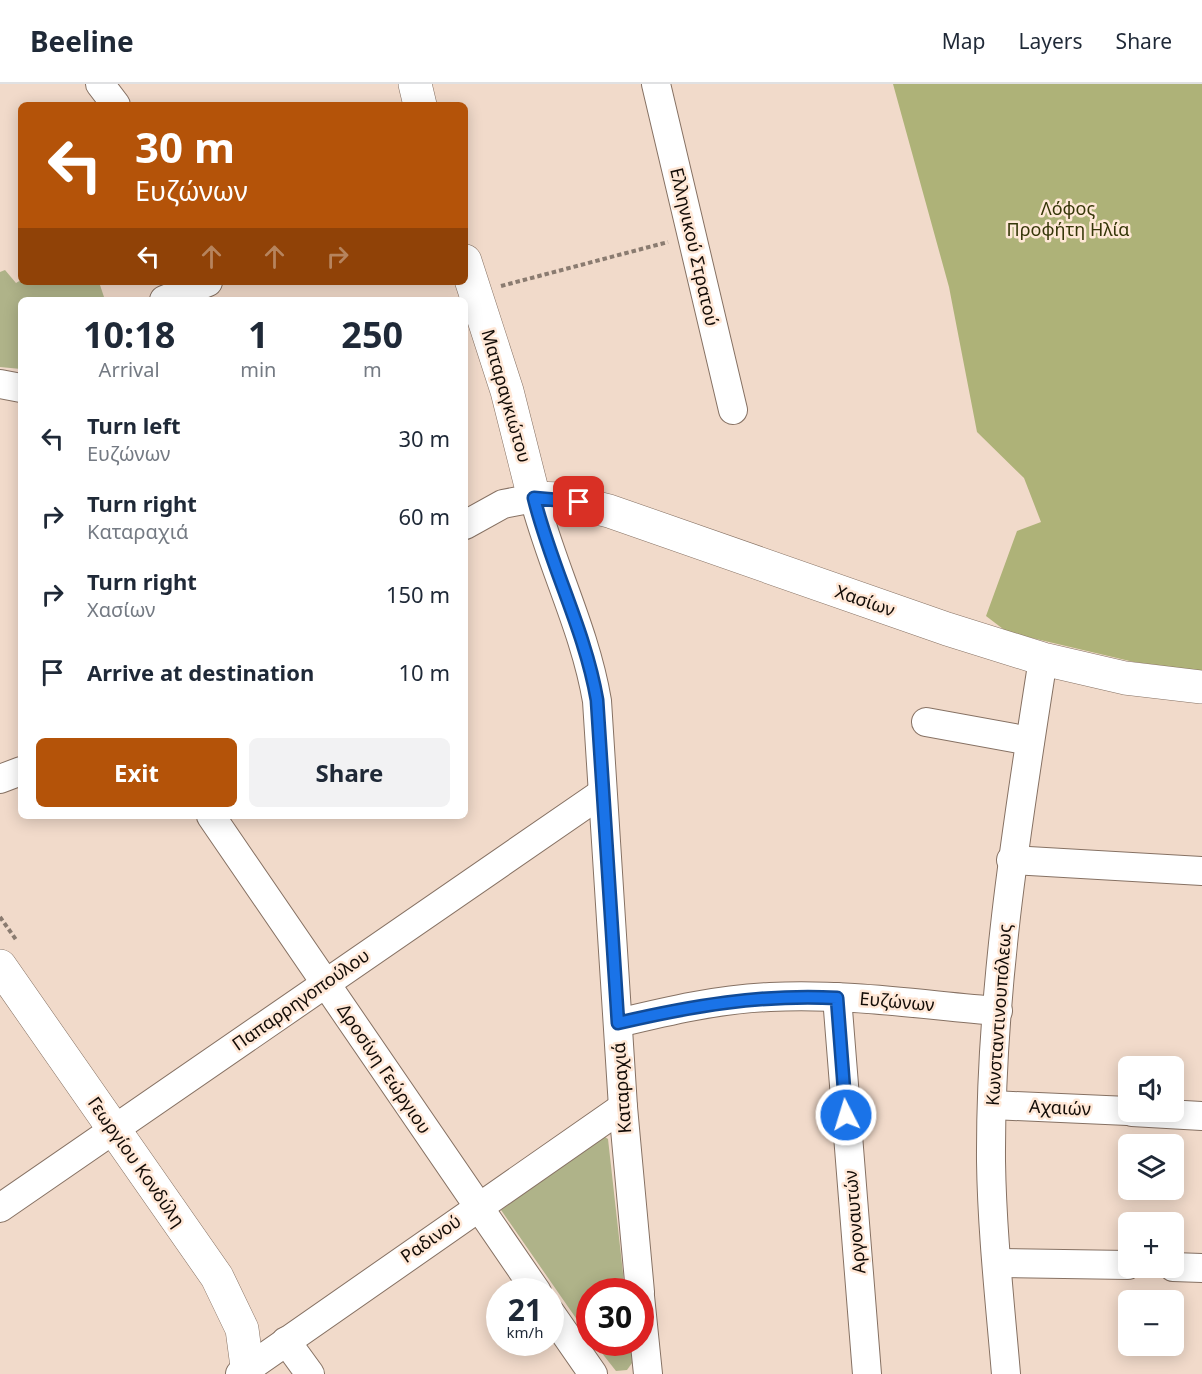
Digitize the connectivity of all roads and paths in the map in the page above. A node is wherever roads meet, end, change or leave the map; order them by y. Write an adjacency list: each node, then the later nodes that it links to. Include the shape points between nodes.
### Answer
1 (100, 84): 4 (street)
2 (415, 84): 5 (street)
3 (656, 84): 6 (street, Ελληνικού Στρατού)
4 (114, 102)
5 (419, 102)
6 (692, 236): 9 (path); 13 (street, Ελληνικού Στρατού)
7 (468, 269): 9 (street, Ματαραγκιώτου)
8 (201, 285): 10 (street)
9 (476, 292): 14 (street, Ματαραγκιώτου)
10 (171, 297)
11 (0, 384): 12 (street)
12 (18, 387)
13 (733, 410)
14 (534, 498): 15 (street, via 503,504); 16 (street, Χασίων, via 561,499 609,511 947,630); 22 (street, Καταραχιά, via 544,538 588,656 597,700)
15 (468, 523)
16 (1042, 659): 17 (street, Χασίων, via 1125,678); 19 (street, Κωνσταντινουπόλεως)
17 (1202, 687)
18 (926, 722): 19 (street)
19 (1030, 741): 24 (street, Κωνσταντινουπόλεως)
20 (18, 772): 21 (street)
21 (0, 779)
22 (602, 793): 27 (street, Παπαρρηγοπούλου); 30 (street, Καταραχιά)
23 (213, 819): 27 (street, Δροσίνη Γεώργιου)
24 (1011, 860): 25 (street); 29 (street, Κωνσταντινουπόλεως)
25 (1202, 872)
26 (0, 966): 36 (street, Γεωργίου Κονδύλη)
27 (325, 983): 36 (street, Παπαρρηγοπούλου); 37 (street, Δροσίνη Γεώργιου)
28 (837, 998): 29 (street, Ευζώνων); 30 (street, Ευζώνων, via 756,998 681,1008); 52 (street, Αργοναυτών)
29 (998, 1011): 31 (street, Κωνσταντινουπόλεως)
30 (618, 1023): 32 (street, Καταραχιά)
31 (992, 1105): 33 (street, Αχαιών); 39 (street, Κωνσταντινουπόλεως)
32 (623, 1107): 37 (street, Ραδινού); 44 (street, Καταραχιά)
33 (1118, 1110)
34 (1184, 1115): 35 (street, Αχαιών)
35 (1202, 1116)
36 (113, 1130): 38 (street, Παπαρρηγοπούλου); 48 (street, Γεωργίου Κονδύλη, via 226,1292 242,1329)
37 (478, 1206): 43 (street, Δροσίνη Γεώργιου); 46 (street, Ραδινού)
38 (0, 1208)
39 (997, 1263): 40 (street); 53 (street, Κωνσταντινουπόλεως)
40 (1118, 1265)
41 (1184, 1267): 42 (street)
42 (1202, 1268)
43 (527, 1278)
44 (639, 1278)
45 (564, 1332): 50 (street)
46 (286, 1341): 48 (street, Ραδινού); 49 (street)
47 (646, 1356): 51 (street)
48 (245, 1372)
49 (310, 1374)
50 (593, 1374)
51 (648, 1374)
52 (867, 1374)
53 (1006, 1374)

